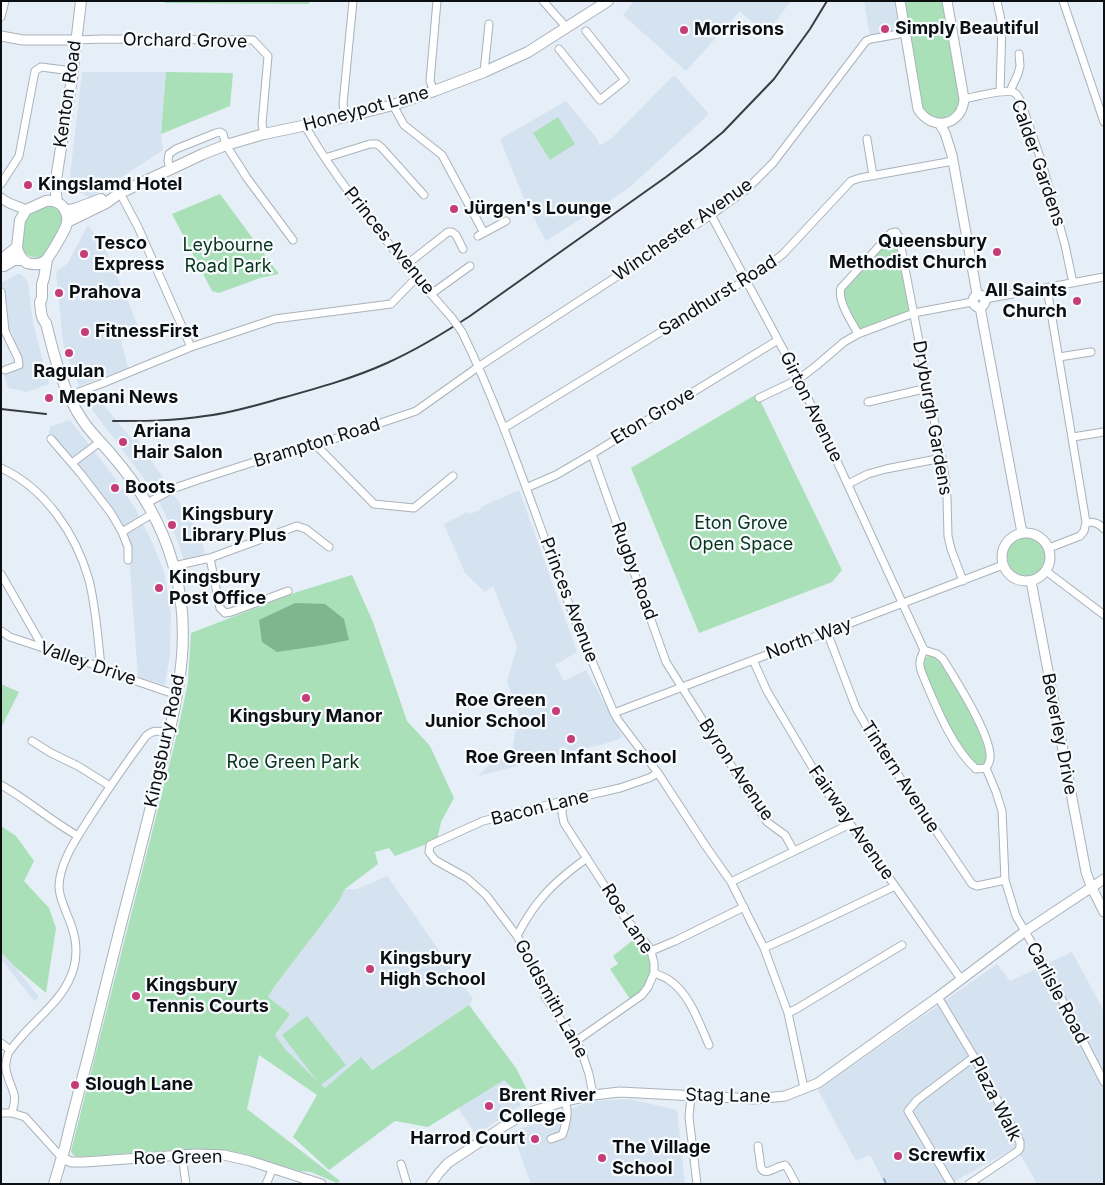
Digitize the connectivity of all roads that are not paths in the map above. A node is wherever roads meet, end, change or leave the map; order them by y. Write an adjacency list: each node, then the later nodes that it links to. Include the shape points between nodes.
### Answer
1 (5, 1): 11 (street)
2 (81, 1): 17 (main road, Kenton Road)
3 (353, 1): 27 (street, via 343,104)
4 (437, 1): 22 (street, via 430,81)
5 (543, 1): 13 (street)
6 (608, 1): 13 (main road, Honeypot Lane)
7 (900, 1): 15 (street)
8 (947, 1): 25 (street)
9 (997, 1): 24 (street, via 1002,25)
10 (1063, 1): 29 (street)
11 (1, 17)
12 (489, 24): 21 (street)
13 (567, 28): 21 (main road, Honeypot Lane, via 528,52)
14 (586, 31): 18 (street, via 624,80 600,100)
15 (905, 33): 30 (street, via 918,109 927,119); 49 (street, Winchester Avenue, via 866,41 772,163 747,189)
16 (1, 36): 17 (street, via 23,40)
17 (76, 40): 20 (main road, Kenton Road); 32 (street, Orchard Grove, via 253,40 268,56 262,124)
18 (558, 49)
19 (1019, 54): 23 (street, via 1020,66)
20 (72, 71): 39 (street, via 41,67 35,71 19,156); 40 (main road, Kenton Road)
21 (484, 72): 22 (main road, Honeypot Lane)
22 (434, 91): 26 (main road, Honeypot Lane)
23 (1010, 91): 24 (street, Calder Gardens); 65 (street, Calder Gardens, via 1017,94 1021,102 1042,163)
24 (1000, 92): 25 (street, Calder Gardens)
25 (964, 99): 28 (street, via 962,110)
26 (393, 104): 27 (main road, Honeypot Lane); 51 (street, via 404,125 442,155 481,234)
27 (345, 117): 31 (main road, Honeypot Lane)
28 (953, 119): 30 (street); 36 (street)
29 (1104, 122)
30 (939, 123): 36 (street)
31 (305, 126): 32 (main road, Honeypot Lane); 35 (street, Princes Avenue)
32 (264, 134): 34 (main road, Honeypot Lane)
33 (867, 139): 38 (street)
34 (226, 145): 37 (main road, Honeypot Lane); 37 (street, via 220,132 176,149 169,154); 53 (street)
35 (325, 158): 42 (street, via 377,144); 60 (street, Princes Avenue)
36 (952, 158): 38 (street, Sandhurst Road); 70 (street)
37 (170, 170): 41 (main road, Honeypot Lane)
38 (873, 176): 64 (street, Sandhurst Road, via 851,181 783,254)
39 (1, 184)
40 (54, 186): 44 (main road, Kenton Road); 45 (main road, Kenton Road)
41 (117, 195): 48 (main road, Honeypot Lane); 52 (main road, Honeypot Lane); 74 (street, via 138,227)
42 (424, 195)
43 (1, 198): 46 (street)
44 (46, 201): 45 (main road); 47 (main road)
45 (57, 202): 48 (main road)
46 (11, 205): 47 (street); 50 (street)
47 (26, 210): 50 (main road)
48 (65, 211): 52 (main road)
49 (711, 215): 64 (street, Girton Avenue); 77 (street, Winchester Avenue)
50 (20, 220): 54 (main road)
51 (506, 221)
52 (67, 222): 57 (main road)
53 (293, 240)
54 (16, 247): 56 (main road); 58 (main road)
55 (463, 249): 60 (street, via 456,235 448,232)
56 (1, 260)
57 (47, 260): 58 (main road, via 40,264); 66 (main road, Kingsbury Road)
58 (26, 262): 59 (main road, via 14,260); 66 (main road)
59 (1, 265)
60 (406, 265): 62 (street, Princes Avenue)
61 (470, 266): 69 (street)
62 (417, 277): 69 (street, Princes Avenue); 74 (street, via 391,304 277,318)
63 (1104, 277): 65 (street)
64 (747, 280): 73 (street, Girton Avenue); 84 (street, Sandhurst Road)
65 (1073, 283): 67 (street)
66 (42, 284): 81 (main road, Kingsbury Road, via 42,319 46,323)
67 (1047, 288): 70 (street); 76 (street)
68 (1, 292): 78 (street, via 5,332 19,365)
69 (431, 294): 77 (street, Princes Avenue, bridge, via 462,332)
70 (979, 301): 71 (street); 102 (street)
71 (914, 313): 72 (street); 72 (street, Dryburgh Gardens, via 899,237 896,232 891,233 839,293); 80 (street, Dryburgh Gardens)
72 (858, 334): 79 (street)
73 (778, 340): 79 (street, Girton Avenue); 90 (street, Eton Grove)
74 (191, 347): 81 (street)
75 (1091, 352): 76 (street)
76 (1059, 357): 86 (street)
77 (478, 367): 84 (street, Princes Avenue); 89 (street, Brampton Road, via 416,410)
78 (5, 370)
79 (799, 379): 82 (street); 95 (street, Girton Avenue)
80 (928, 388): 83 (street); 91 (street, Dryburgh Gardens)
81 (68, 396): 88 (main road, Kingsbury Road)
82 (759, 398)
83 (868, 402)
84 (504, 428): 96 (street, Princes Avenue)
85 (1104, 432): 86 (street)
86 (1073, 437): 99 (street)
87 (51, 439): 92 (street)
88 (100, 442): 92 (street); 97 (main road, Kingsbury Road, via 138,488)
89 (316, 445): 94 (street, via 374,504 414,508); 97 (street, Brampton Road, via 198,480)
90 (592, 454): 96 (street, Eton Grove); 122 (street, Rugby Road, via 666,662)
91 (942, 458): 95 (street, via 886,469); 111 (street, Dryburgh Gardens, via 948,536)
92 (72, 463): 101 (street)
93 (1, 468): 121 (street, via 17,476 44,500 72,538 89,582)
94 (453, 476)
95 (848, 484): 114 (street, Girton Avenue)
96 (526, 488): 124 (street, Princes Avenue)
97 (146, 503): 98 (main road, Kingsbury Road)
98 (152, 514): 101 (street); 108 (main road, Kingsbury Road)
99 (1086, 522): 100 (street, via 1099,524); 104 (street, via 1080,536)
100 (1104, 529)
101 (122, 532): 106 (street, via 129,550)
102 (1022, 533): 104 (street, via 1035,534); 107 (street, via 1004,546)
103 (329, 547): 105 (street, via 297,526)
104 (1049, 548): 109 (street, via 1050,560)
105 (210, 558): 108 (street); 113 (street, via 219,604 225,613)
106 (128, 560)
107 (1003, 565): 111 (street, North Way); 112 (street, via 1009,575)
108 (174, 566): 123 (main road, Kingsbury Road, via 181,598 183,642)
109 (1046, 571): 112 (street); 115 (street)
110 (1, 574): 118 (street)
111 (963, 581): 114 (street, North Way)
112 (1031, 581): 141 (street, Beverley Drive)
113 (288, 591)
114 (903, 604): 117 (street, North Way); 119 (street, Girton Avenue)
115 (1104, 614)
116 (1, 631): 118 (street, Valley Drive)
117 (827, 632): 120 (street, North Way); 138 (street, Tintern Avenue, via 856,708 873,738 972,884 978,886)
118 (44, 648): 121 (street, Valley Drive)
119 (924, 650): 127 (street, via 943,659 980,725 990,753); 127 (street, via 920,667 950,734 969,764 976,769)
120 (753, 660): 122 (street, North Way); 132 (street, Fairway Avenue, via 767,691 819,779)
121 (101, 667): 123 (street, Valley Drive)
122 (681, 687): 124 (street, North Way); 134 (street, Byron Avenue, via 767,822 785,835)
123 (177, 695): 125 (main road, Kingsbury Road)
124 (614, 713): 128 (street, Princes Avenue)
125 (169, 733): 130 (street, via 150,732); 168 (main road, Kingsbury Road)
126 (32, 741): 130 (street)
127 (986, 768): 138 (street, Carlisle Road, via 1002,811)
128 (658, 773): 131 (street, Bacon Lane, via 620,788); 139 (street, Princes Avenue)
129 (1, 785): 133 (street)
130 (110, 786): 133 (street)
131 (563, 801): 135 (street, Bacon Lane, via 483,821 430,845); 136 (street, Roe Lane, via 564,823)
132 (850, 824): 134 (street); 140 (street, Fairway Avenue)
133 (78, 836): 156 (street, via 63,865 59,885 74,931 74,967 62,994)
134 (794, 851): 139 (street)
135 (429, 852): 145 (street, Goldsmith Lane, via 435,860 467,878 486,895)
136 (587, 858): 145 (street, via 538,900); 148 (street, Roe Lane, via 624,916)
137 (1104, 879): 141 (street, Stag Lane)
138 (1005, 880): 144 (street, Carlisle Road)
139 (731, 882): 142 (street, Princes Avenue)
140 (895, 886): 147 (street); 150 (street, Fairway Avenue)
141 (1091, 886): 143 (street, Beverley Drive); 144 (street, Stag Lane)
142 (744, 907): 147 (street, Princes Avenue); 148 (street, via 675,942)
143 (1104, 912)
144 (1024, 932): 150 (street, Stag Lane); 158 (street, Carlisle Road)
145 (517, 936): 153 (street, Goldsmith Lane, via 530,957 546,998)
146 (902, 945): 152 (street)
147 (764, 948): 152 (street, Princes Avenue)
148 (651, 950): 149 (street, Roe Lane)
149 (654, 973): 153 (street, Roe Lane, via 642,995); 155 (street, via 668,979 686,997)
150 (961, 979): 151 (street, Stag Lane)
151 (938, 997): 157 (street, Plaza Walk); 159 (street, Stag Lane, via 818,1083)
152 (788, 1013): 159 (street, Princes Avenue)
153 (576, 1041): 160 (street, Goldsmith Lane, via 590,1074)
154 (1, 1043): 156 (street)
155 (709, 1045)
156 (10, 1050): 164 (street, via 6,1069 15,1096)
157 (974, 1057): 179 (street, via 917,1100 908,1111); 180 (street, Plaza Walk, via 1021,1145 1016,1153)
158 (1104, 1082)
159 (804, 1088): 161 (street, Stag Lane, via 784,1096 756,1100)
160 (593, 1095): 161 (street, Stag Lane, via 622,1092); 162 (street, Stag Lane)
161 (691, 1096): 177 (street, via 689,1118)
162 (565, 1101): 165 (street, via 568,1114 564,1130 562,1135); 176 (street, Stag Lane, via 527,1113 504,1126 448,1164)
163 (1, 1113): 164 (street)
164 (12, 1113): 168 (street, via 25,1117)
165 (551, 1139)
166 (758, 1146): 178 (street, via 762,1171 785,1166)
167 (182, 1155): 168 (street, Roe Green, via 84,1162); 170 (street, Roe Green, via 224,1155); 172 (street)
168 (62, 1158): 171 (main road, Kingsbury Road)
169 (401, 1164): 175 (street)
170 (273, 1168): 173 (street); 174 (street, Roe Green)
171 (54, 1184)
172 (186, 1184)
173 (266, 1184)
174 (321, 1184)
175 (407, 1184)
176 (431, 1184)
177 (697, 1184)
178 (796, 1184)
179 (951, 1184)
180 (969, 1184)

